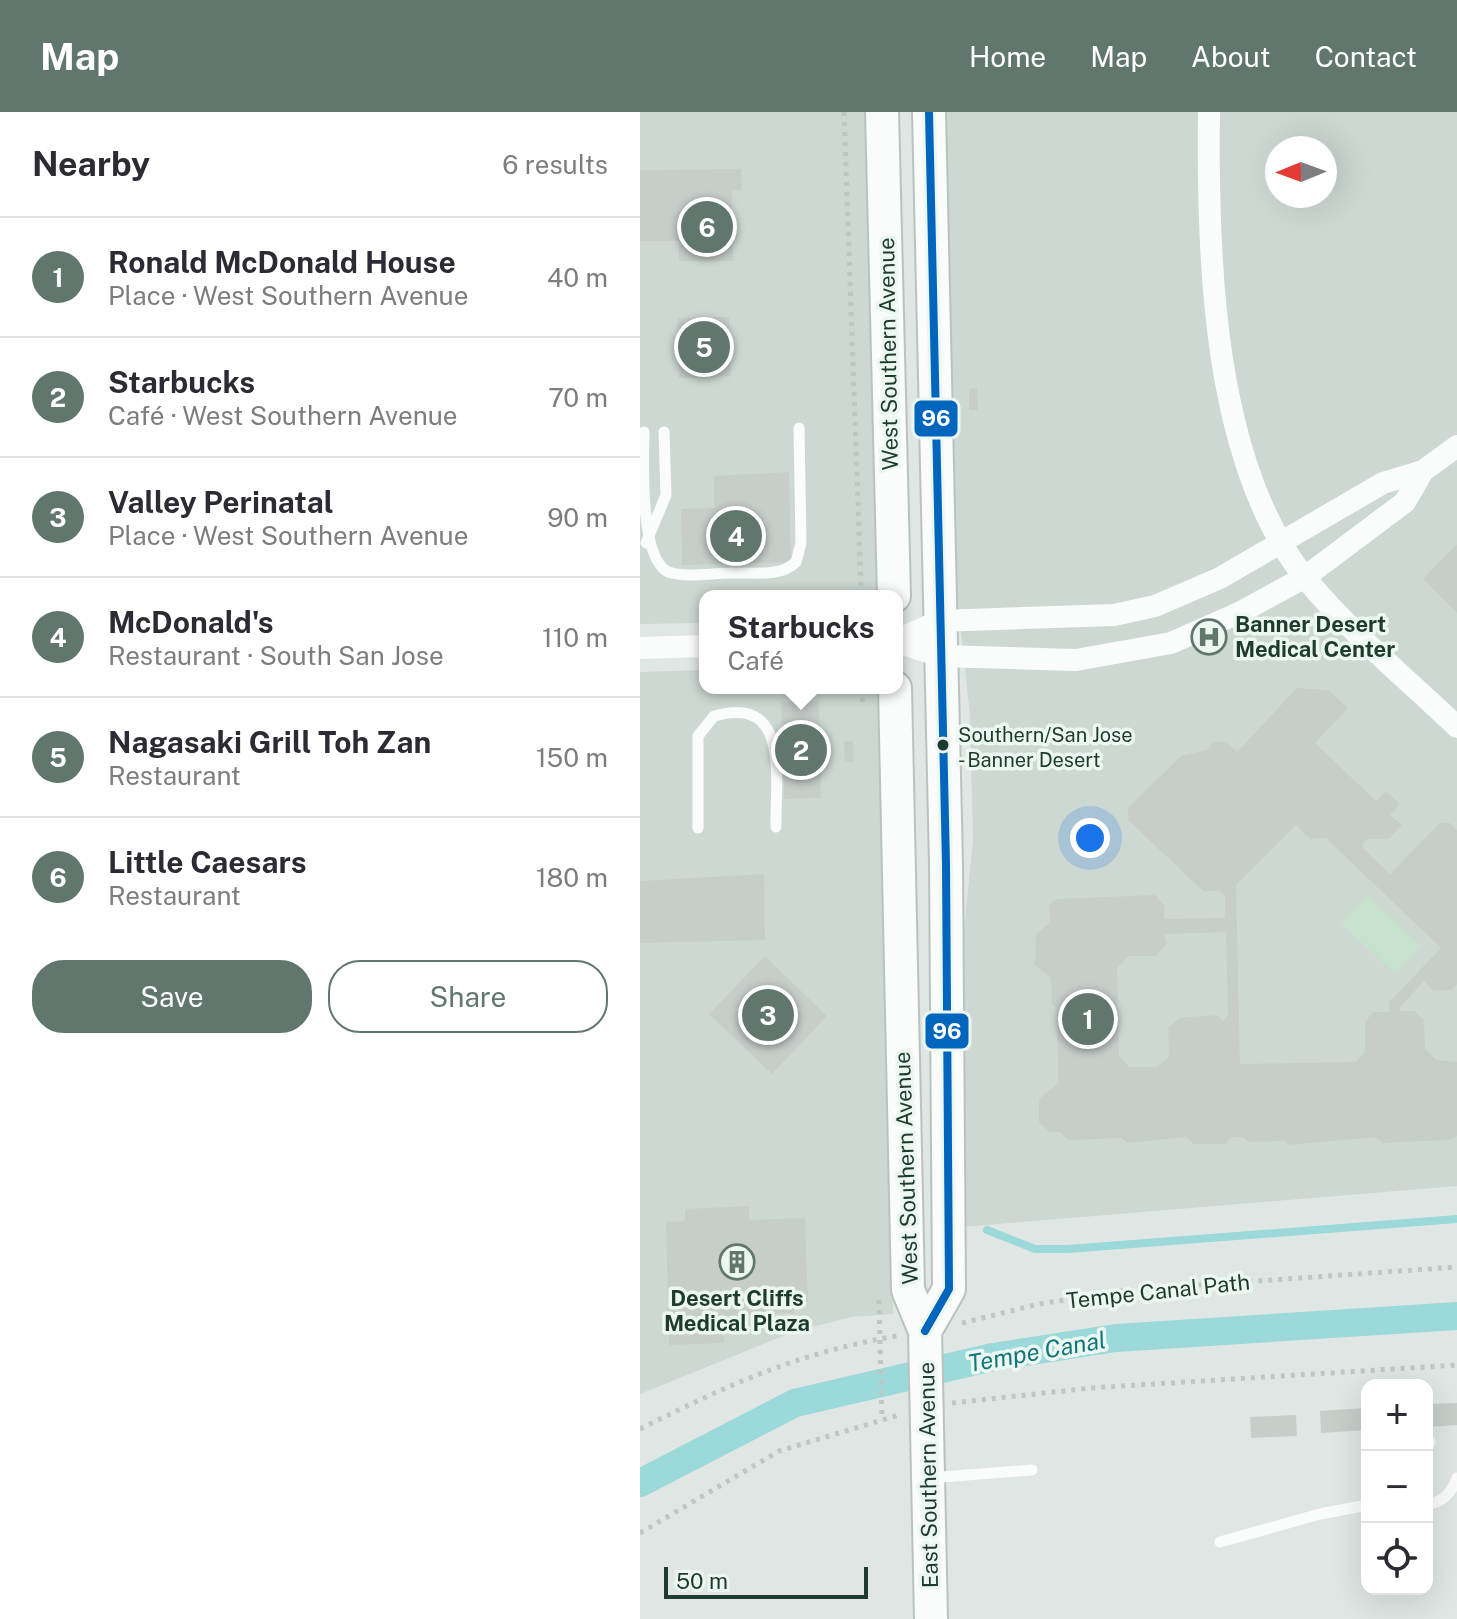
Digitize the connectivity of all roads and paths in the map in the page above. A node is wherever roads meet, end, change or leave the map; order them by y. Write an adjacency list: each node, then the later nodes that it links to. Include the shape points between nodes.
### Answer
1 (844, 112): 15 (path)
2 (882, 112): 6 (main road, West Southern Avenue)
3 (929, 112): 5 (main road, West Southern Avenue)
4 (1209, 112): 12 (street, via 1218,343 1242,444 1263,507)
5 (930, 177): 6 (main road); 17 (main road, West Southern Avenue)
6 (883, 180): 16 (main road, West Southern Avenue)
7 (799, 428): 13 (lane, via 801,543 791,567 779,572 669,573 654,562)
8 (644, 432): 13 (lane, via 641,521)
9 (664, 432): 13 (lane, via 666,495)
10 (1457, 446): 11 (street)
11 (1423, 471): 12 (street, via 1383,483); 14 (street, via 1405,502)
12 (1281, 540): 14 (street); 17 (street, via 1190,594 1155,606 1114,615)
13 (646, 543)
14 (1305, 577): 22 (street, via 1204,630 1142,649 1076,660); 24 (street)
15 (859, 590)
16 (894, 590)
17 (939, 621): 18 (street); 22 (main road, West Southern Avenue)
18 (903, 638)
19 (903, 643): 22 (street)
20 (699, 646): 21 (street)
21 (640, 648)
22 (940, 656): 28 (main road, West Southern Avenue, via 949,1289)
23 (895, 694): 28 (main road, West Southern Avenue, via 908,1290)
24 (1457, 727)
25 (776, 827): 26 (lane, via 773,736 765,722 742,713 714,716 698,736)
26 (698, 828)
27 (1457, 1267): 28 (path, Tempe Canal Path, via 1128,1290 1039,1304)
28 (925, 1337): 32 (path, Tempe Canal Path, via 846,1345 782,1363); 34 (main road, East Southern Avenue)
29 (882, 1349): 38 (path, via 882,1420 779,1451)
30 (1457, 1365): 31 (path, via 1091,1388)
31 (970, 1401)
32 (640, 1429)
33 (1032, 1470): 34 (lane)
34 (928, 1478): 40 (main road, East Southern Avenue)
35 (1457, 1478): 36 (lane, via 1454,1488)
36 (1433, 1503)
37 (1361, 1506): 39 (lane)
38 (640, 1533)
39 (1220, 1542)
40 (931, 1619)

